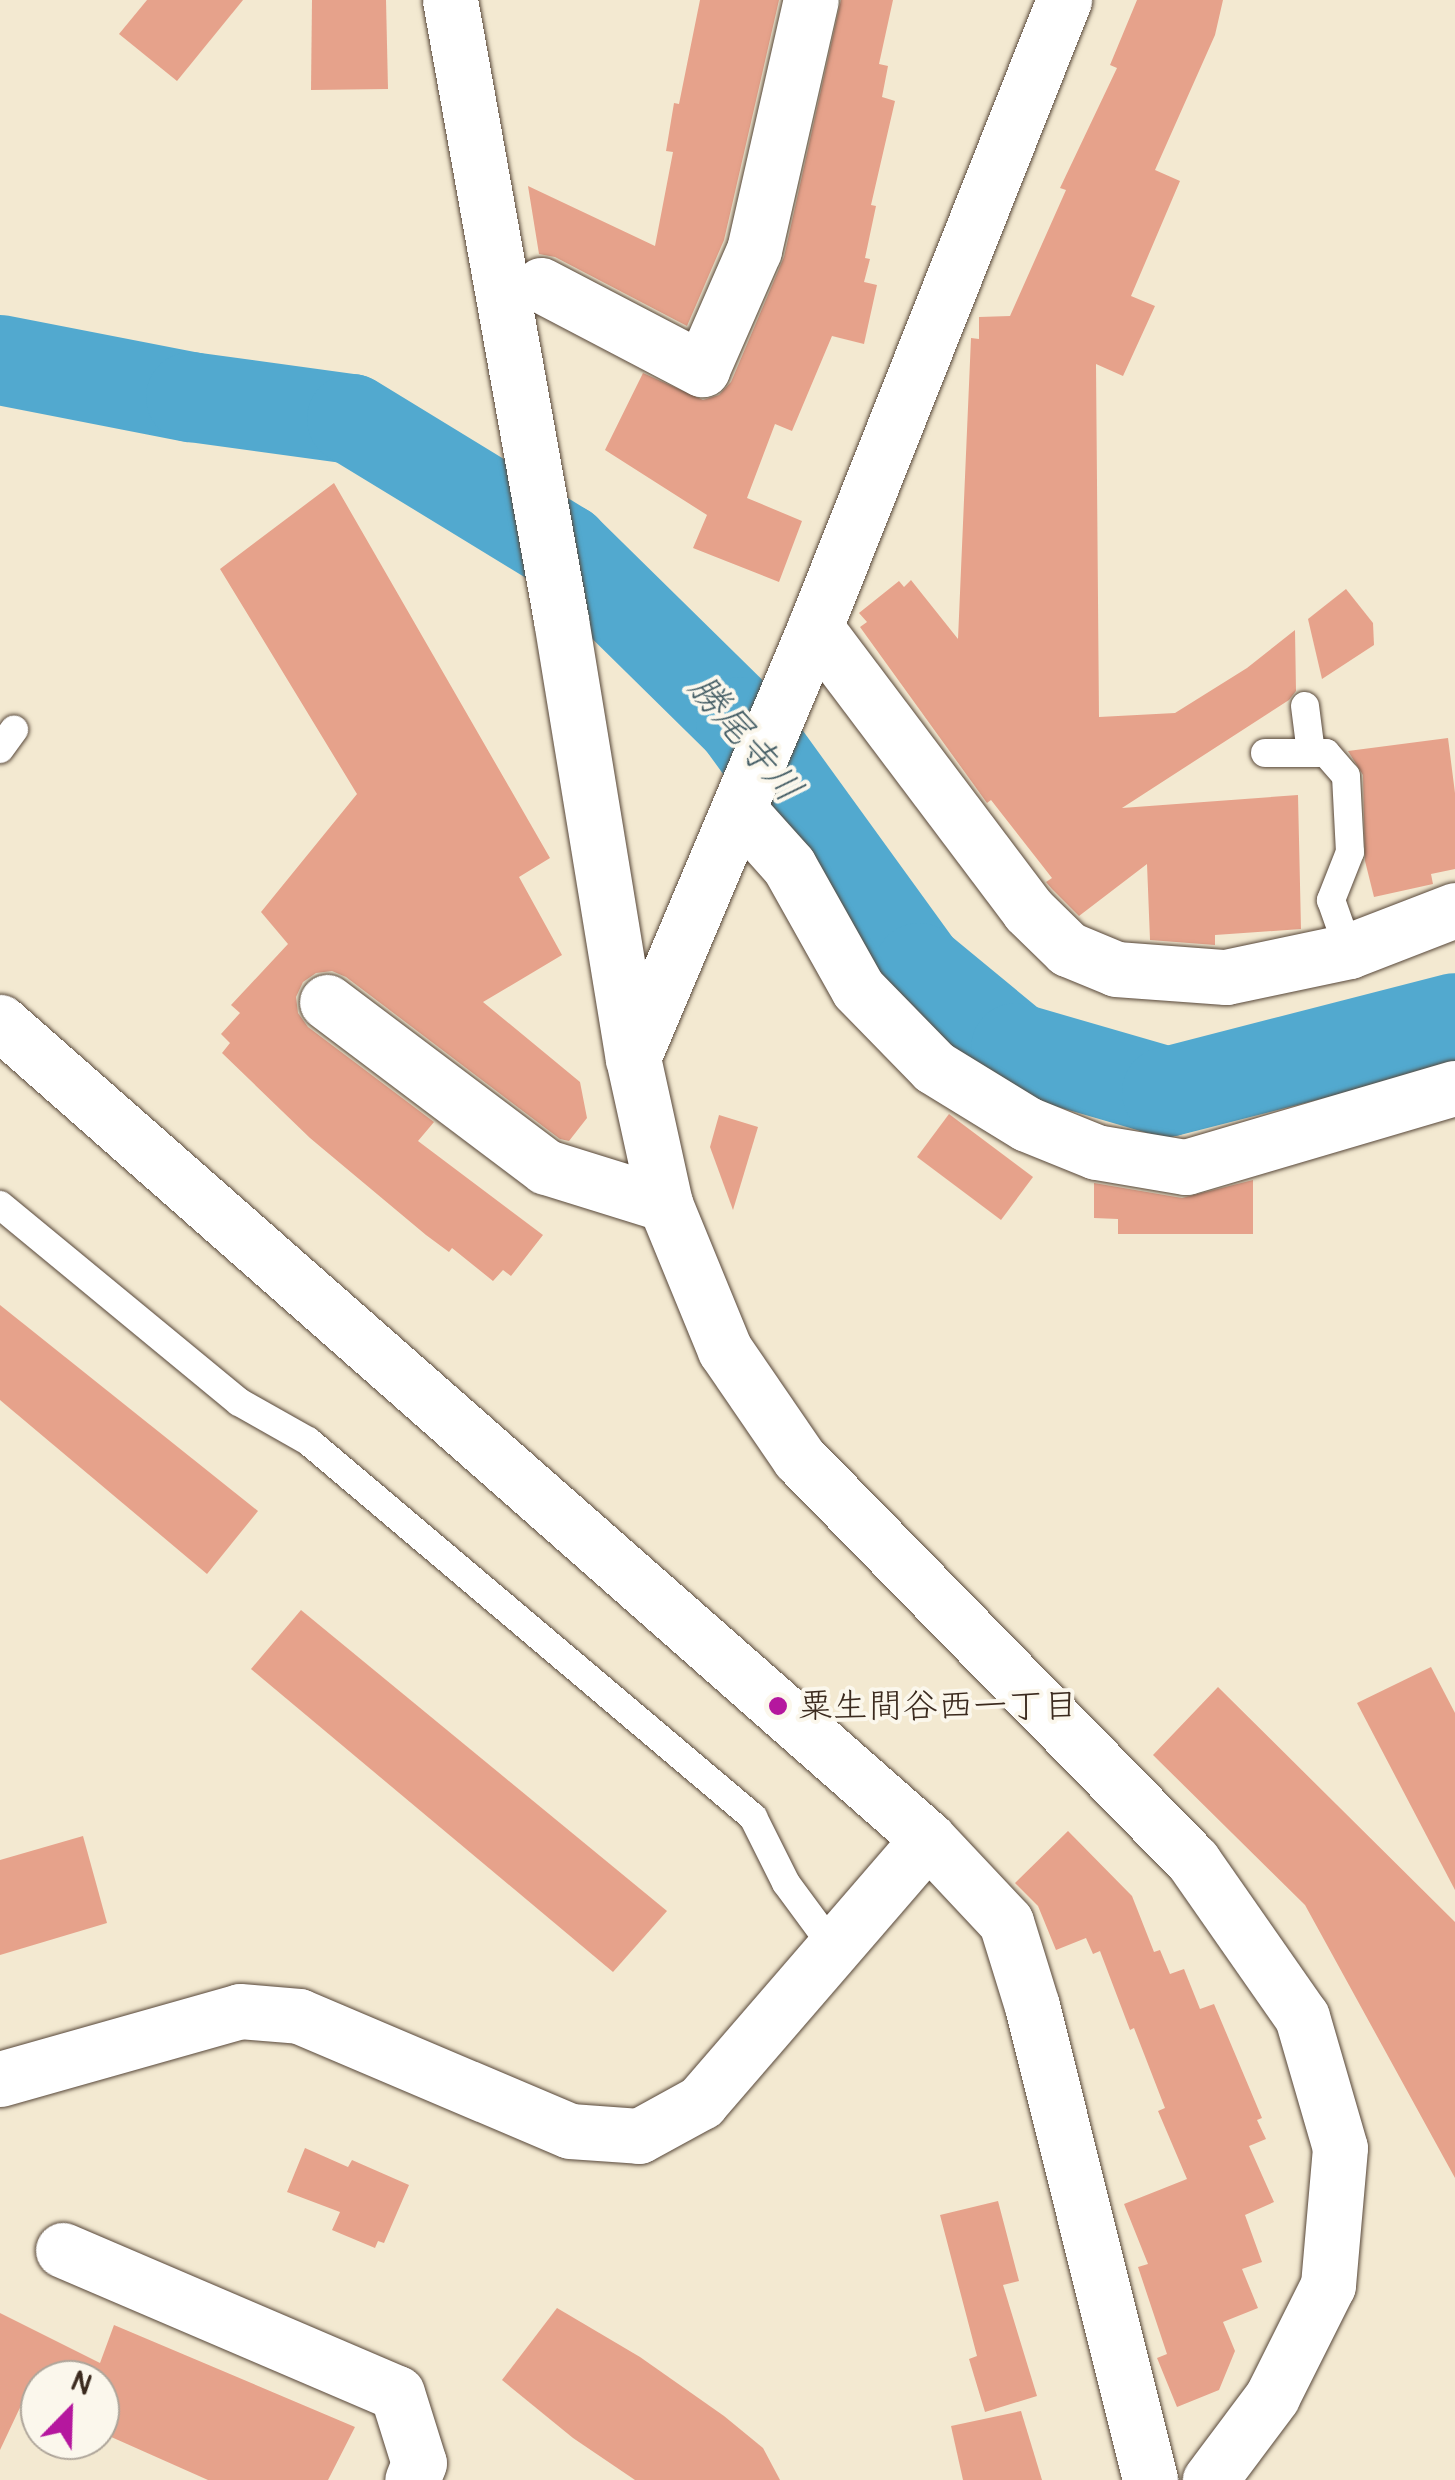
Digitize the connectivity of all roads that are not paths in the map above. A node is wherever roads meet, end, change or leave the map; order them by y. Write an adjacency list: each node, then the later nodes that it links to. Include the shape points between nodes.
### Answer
1 (450, 0): 14 (street)
2 (812, 0): 4 (street, via 754,250 702,369)
3 (1064, 0): 5 (street)
4 (542, 286)
5 (816, 627): 9 (street); 11 (street, via 1028,910 1068,949 1116,969 1226,977)
6 (1305, 706): 8 (lane)
7 (1266, 753): 8 (lane)
8 (1311, 753): 11 (lane, via 1326,753 1346,776 1350,852 1331,900)
9 (739, 810): 14 (street); 15 (street, via 788,866 858,988 934,1068 1028,1124 1096,1152 1186,1167)
10 (1455, 910): 11 (street)
11 (1349, 950)
12 (327, 1002): 16 (street, via 546,1167)
13 (0, 1022): 18 (street)
14 (633, 1058): 16 (street)
15 (1455, 1088)
16 (665, 1204): 24 (street, via 725,1350 799,1458 1194,1862 1302,2017 1340,2148 1328,2285 1272,2396)
17 (0, 1205): 19 (lane, via 239,1402 308,1441 753,1818 786,1882)
18 (928, 1839): 19 (street); 23 (street, via 1006,1922)
19 (834, 1948): 20 (street, via 701,2102 639,2136 570,2131 299,2016 240,2011)
20 (0, 2079)
21 (63, 2250): 22 (street, via 397,2393 419,2463)
22 (412, 2480)
23 (1150, 2480)
24 (1210, 2480)

